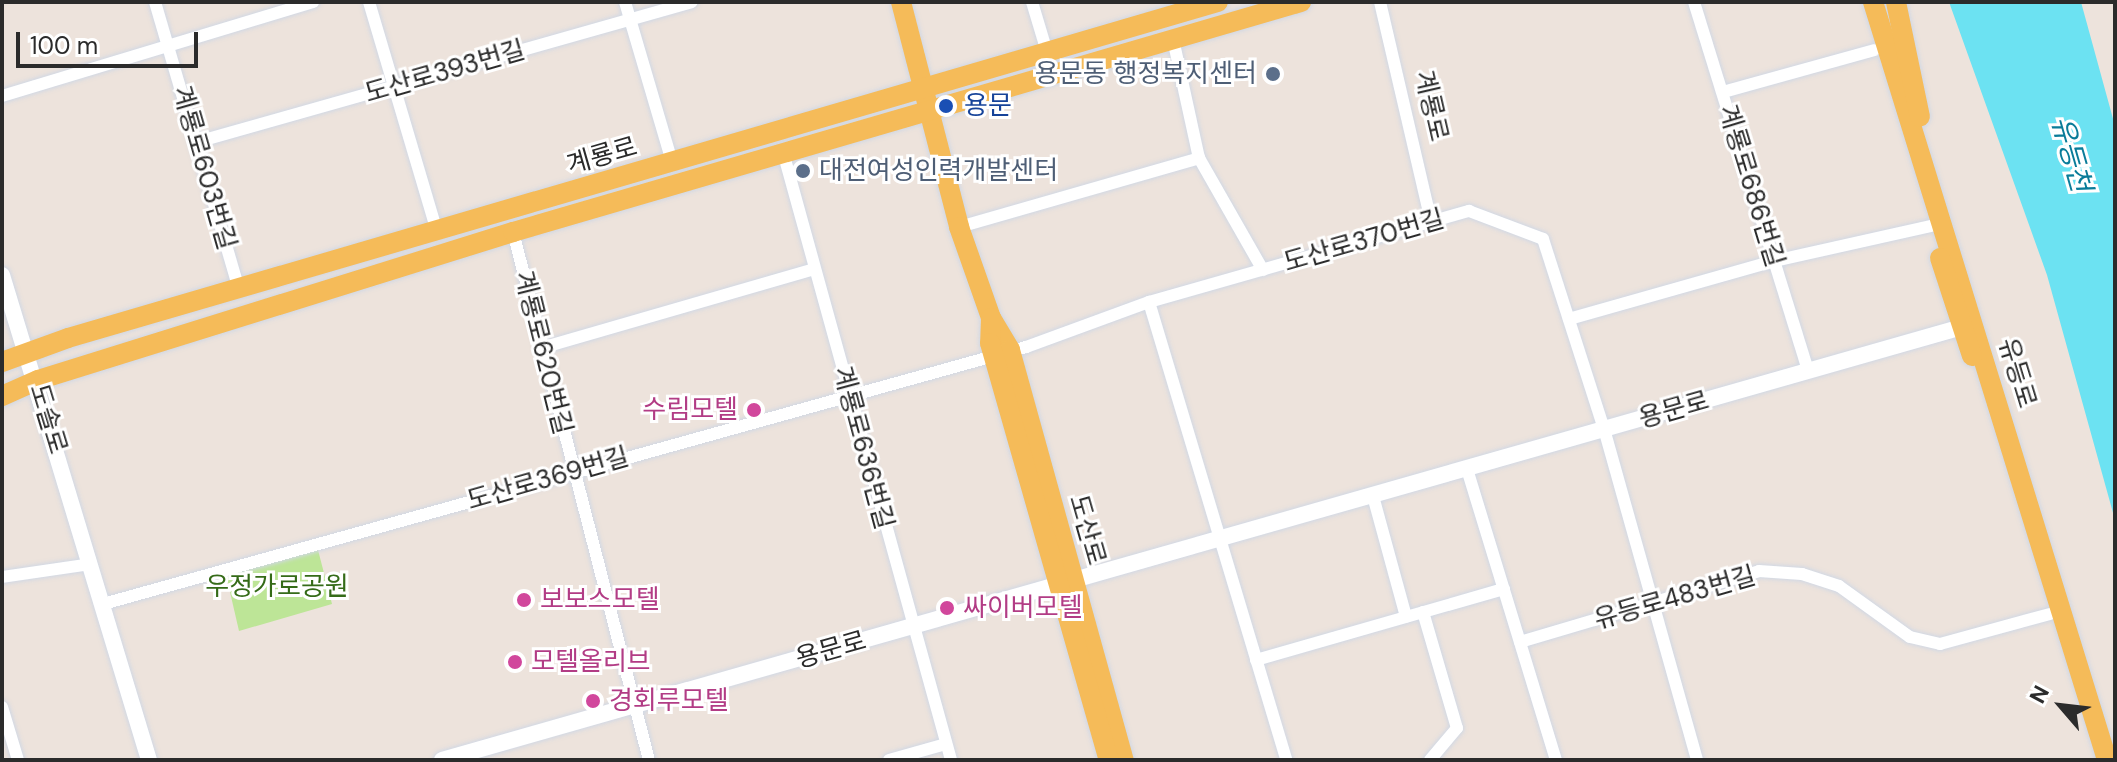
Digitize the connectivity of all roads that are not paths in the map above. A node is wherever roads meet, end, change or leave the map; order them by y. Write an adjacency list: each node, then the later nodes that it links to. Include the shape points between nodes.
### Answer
1 (155, 2): 17 (street, 계룡로603번길)
2 (313, 2): 17 (street)
3 (369, 2): 20 (street)
4 (625, 2): 15 (street)
5 (692, 2): 15 (street, 도산로393번길)
6 (901, 2): 21 (main road, 도산로)
7 (1032, 2): 19 (street)
8 (1218, 2): 19 (main road, 계룡로)
9 (1301, 2): 16 (main road, 계룡로)
10 (1380, 2): 30 (street, 계룡로)
11 (1694, 2): 22 (street, 계룡로686번길)
12 (1860, 2): 18 (main road, 유등로)
13 (1873, 2): 27 (main road, 유등로)
14 (1896, 2): 27 (main road, via 1920,109)
15 (630, 20): 20 (street, 도산로393번길); 29 (street)
16 (1173, 39): 24 (main road, 계룡로); 28 (street)
17 (168, 46): 23 (street); 25 (street, 계룡로603번길)
18 (1874, 50): 22 (street); 31 (main road, 유등로)
19 (1047, 52): 21 (main road, 계룡로)
20 (393, 87): 25 (street, 도산로393번길); 33 (street)
21 (924, 88): 24 (main road, 도산로); 29 (main road, 계룡로)
22 (1723, 92): 35 (street, 계룡로686번길)
23 (2, 96)
24 (931, 111): 26 (main road, 계룡로); 32 (main road, 도산로)
25 (197, 142): 39 (street, 계룡로603번길)
26 (783, 152): 34 (main road, 계룡로); 36 (street, 계룡로636번길)
27 (1921, 153): 42 (main road, 유등로)
28 (1199, 158): 32 (street); 37 (street)
29 (672, 162): 33 (main road, 계룡로)
30 (1431, 222): 37 (street, 도산로370번길); 41 (street, 도산로370번길, via 1469,211 1543,239)
31 (1931, 226): 35 (street); 42 (main road, 유등로)
32 (959, 227): 45 (main road, 도산로)
33 (437, 231): 39 (main road, 계룡로)
34 (513, 232): 43 (street, 계룡로620번길); 48 (main road, 계룡로)
35 (1774, 261): 41 (street); 47 (street, 계룡로686번길)
36 (814, 269): 43 (street); 49 (street, 계룡로636번길)
37 (1263, 270): 40 (street, 도산로370번길)
38 (2, 275): 44 (street, 도솔로)
39 (239, 289): 44 (main road, 계룡로)
40 (1149, 302): 45 (street, 도산로370번길); 55 (street)
41 (1569, 319): 51 (street, 도산로370번길)
42 (1967, 325): 47 (street, 용문로); 63 (main road, 유등로); 84 (main road, 유등로)
43 (541, 348): 53 (street, 계룡로620번길)
44 (26, 352): 46 (main road, 계룡로); 48 (street, 도솔로)
45 (1002, 353): 49 (street, 도산로369번길); 58 (main road, 도산로)
46 (2, 362)
47 (1808, 371): 51 (street, 용문로)
48 (38, 380): 50 (main road, 계룡로); 56 (street, 도솔로)
49 (848, 394): 53 (street, 도산로369번길); 65 (street, 계룡로636번길)
50 (2, 396)
51 (1604, 429): 52 (street, 용문로); 61 (street, 도산로370번길)
52 (1467, 469): 54 (street, 용문로); 59 (street)
53 (572, 472): 60 (street, 도산로369번길); 68 (street, 계룡로620번길)
54 (1373, 496): 55 (street, 용문로); 64 (street)
55 (1220, 540): 58 (street, 용문로); 67 (street)
56 (91, 564): 57 (street); 60 (street, 도솔로)
57 (2, 577)
58 (1067, 585): 65 (street, 용문로); 77 (main road, 도산로); 78 (main road, 도산로)
59 (1504, 589): 62 (street); 66 (street)
60 (103, 604): 72 (street, 도솔로)
61 (1653, 605): 63 (street, 유등로483번길, via 1759,571 1802,574 1839,586 1910,637 1940,644); 66 (street, 유등로483번길); 82 (street, 도산로370번길)
62 (1423, 612): 64 (street); 80 (street, via 1457,728)
63 (2050, 614): 83 (main road, 유등로)
64 (1406, 617): 67 (street)
65 (912, 628): 68 (street, 용문로); 70 (street, 계룡로636번길)
66 (1520, 642): 81 (street)
67 (1256, 660): 79 (street)
68 (633, 706): 73 (street, 용문로); 74 (street, 계룡로620번길)
69 (2, 707): 71 (street)
70 (946, 744): 75 (street); 76 (street, 계룡로636번길)
71 (18, 760)
72 (149, 760)
73 (442, 760)
74 (649, 760)
75 (889, 760)
76 (951, 760)
77 (1109, 760)
78 (1124, 760)
79 (1286, 760)
80 (1430, 760)
81 (1556, 760)
82 (1697, 760)
83 (2094, 760)
84 (2107, 760)

